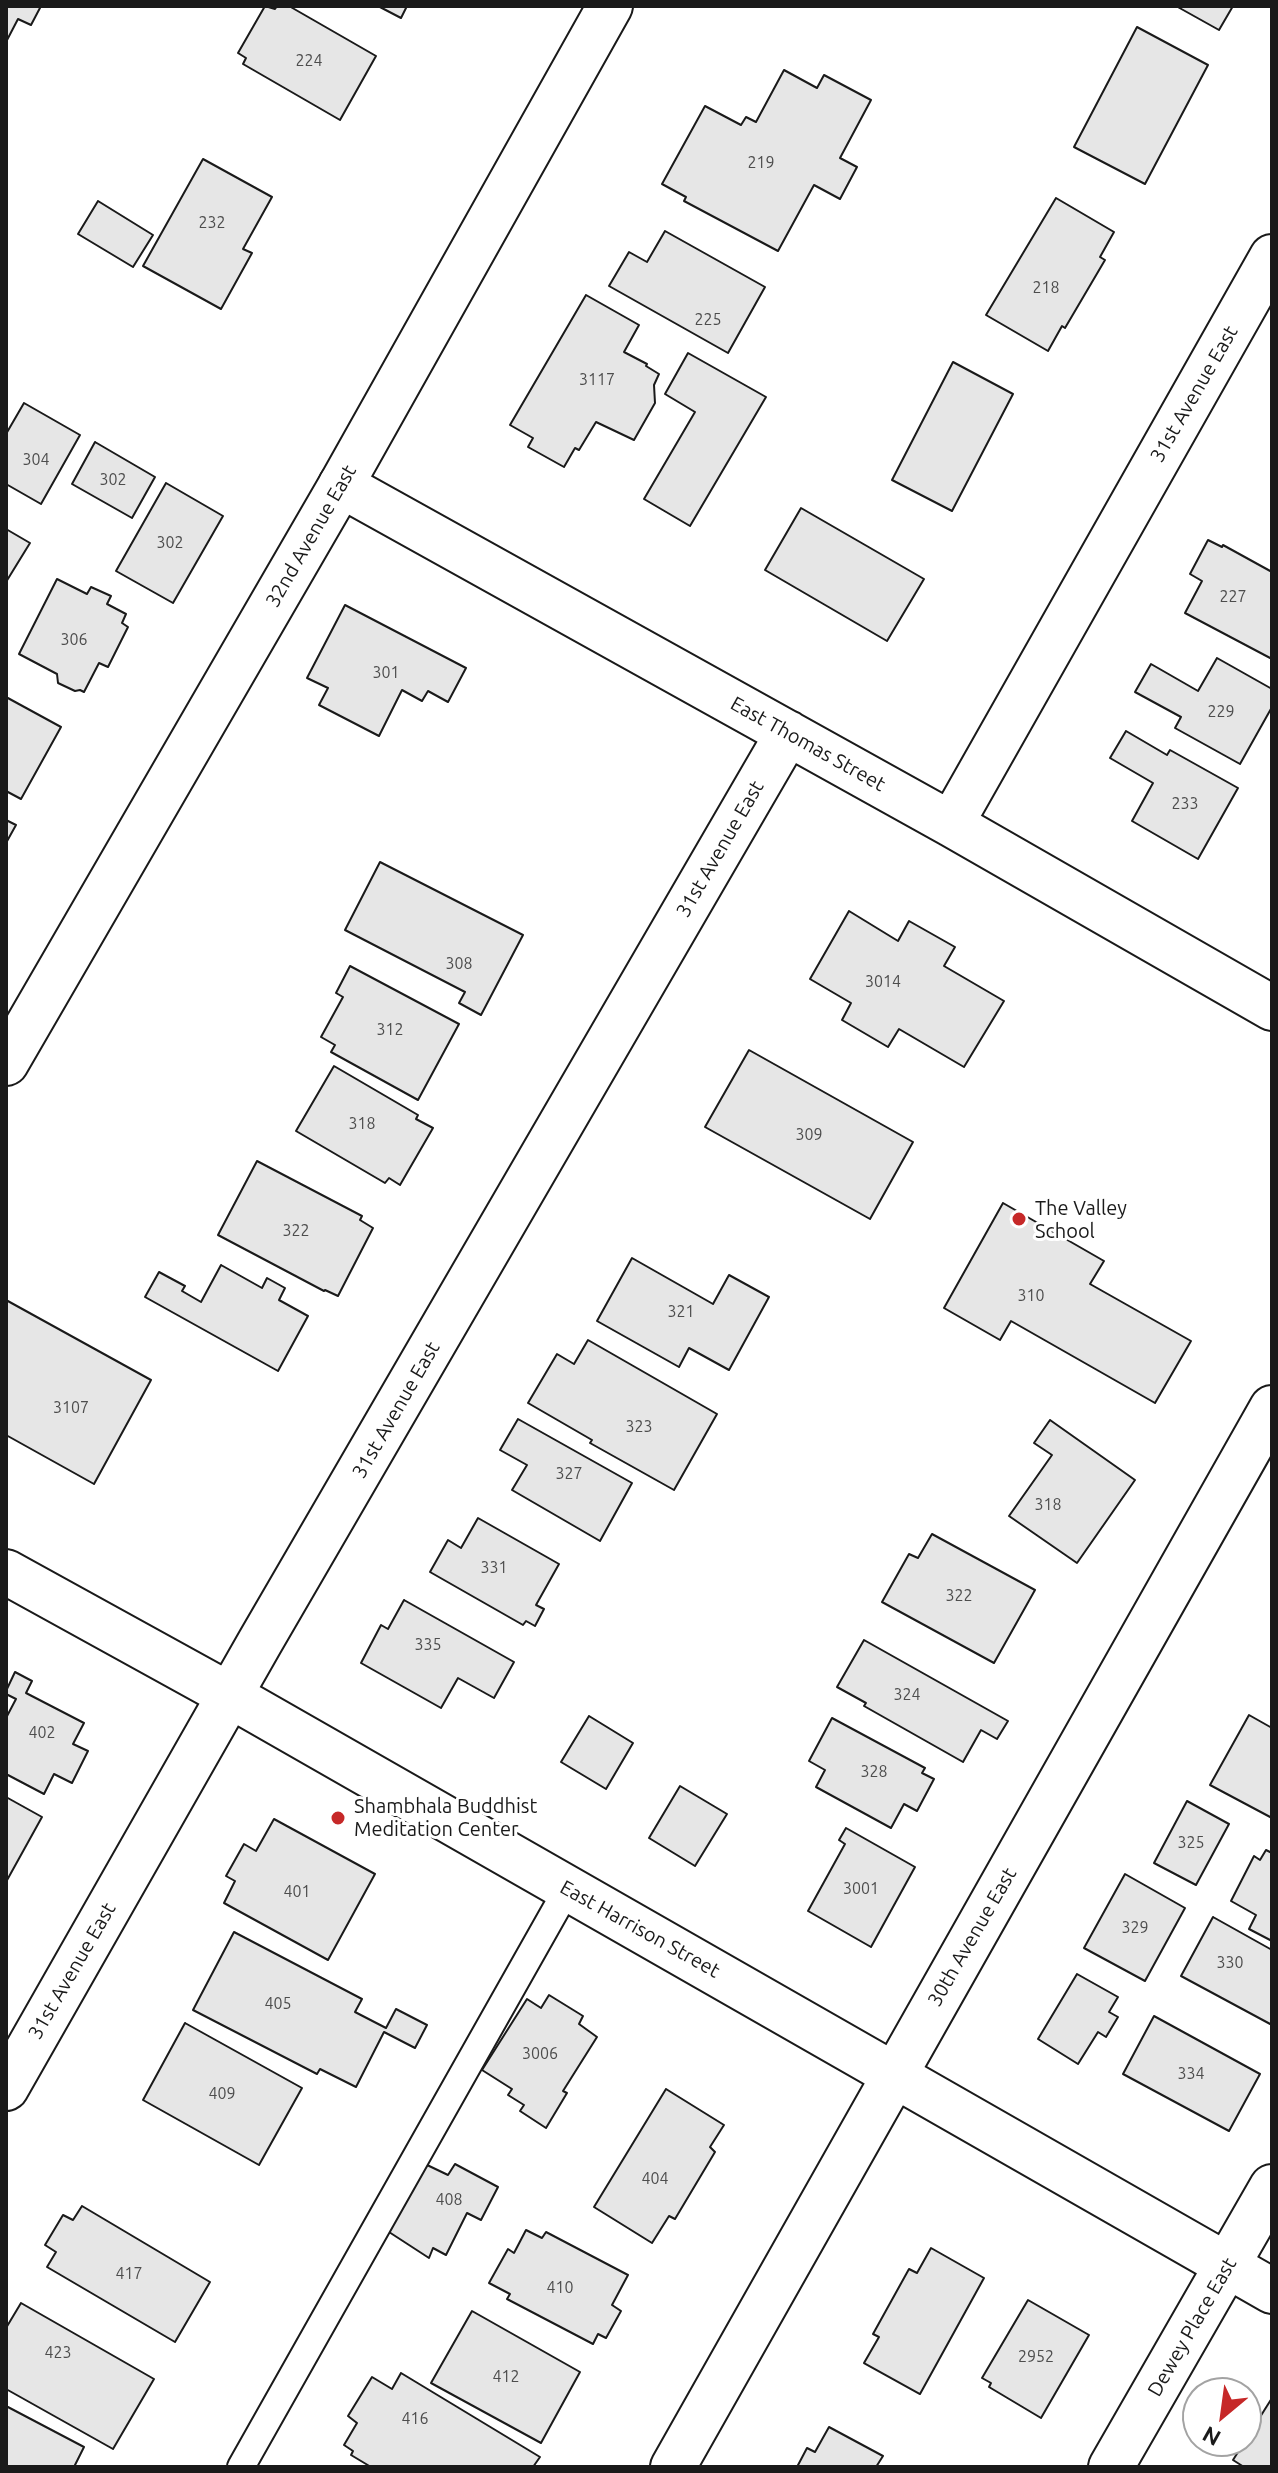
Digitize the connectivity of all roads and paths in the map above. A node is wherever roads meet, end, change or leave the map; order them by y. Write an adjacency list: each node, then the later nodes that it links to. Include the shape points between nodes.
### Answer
1 (610, 6): 3 (street, 32nd Avenue East)
2 (1272, 257): 5 (street, 31st Avenue East)
3 (341, 485): 4 (street, East Thomas Street); 7 (street, 32nd Avenue East)
4 (788, 733): 5 (street, East Thomas Street); 10 (street, 31st Avenue East)
5 (951, 824): 6 (street, East Thomas Street)
6 (1272, 1008)
7 (6, 1063)
8 (1272, 1408): 12 (street, 30th Avenue East)
9 (6, 1572): 10 (street, East Harrison Street)
10 (231, 1696): 11 (street, East Harrison Street); 13 (street, 31st Avenue East)
11 (568, 1888): 12 (street, East Harrison Street); 17 (lane)
12 (895, 2074): 15 (street, East Harrison Street); 18 (street, 30th Avenue East)
13 (6, 2088)
14 (1272, 2187): 15 (street, Dewey Place East)
15 (1227, 2265): 16 (street, East Harrison Street); 19 (street, Dewey Place East)
16 (1272, 2291)
17 (241, 2467)
18 (673, 2467)
19 (1111, 2467)

